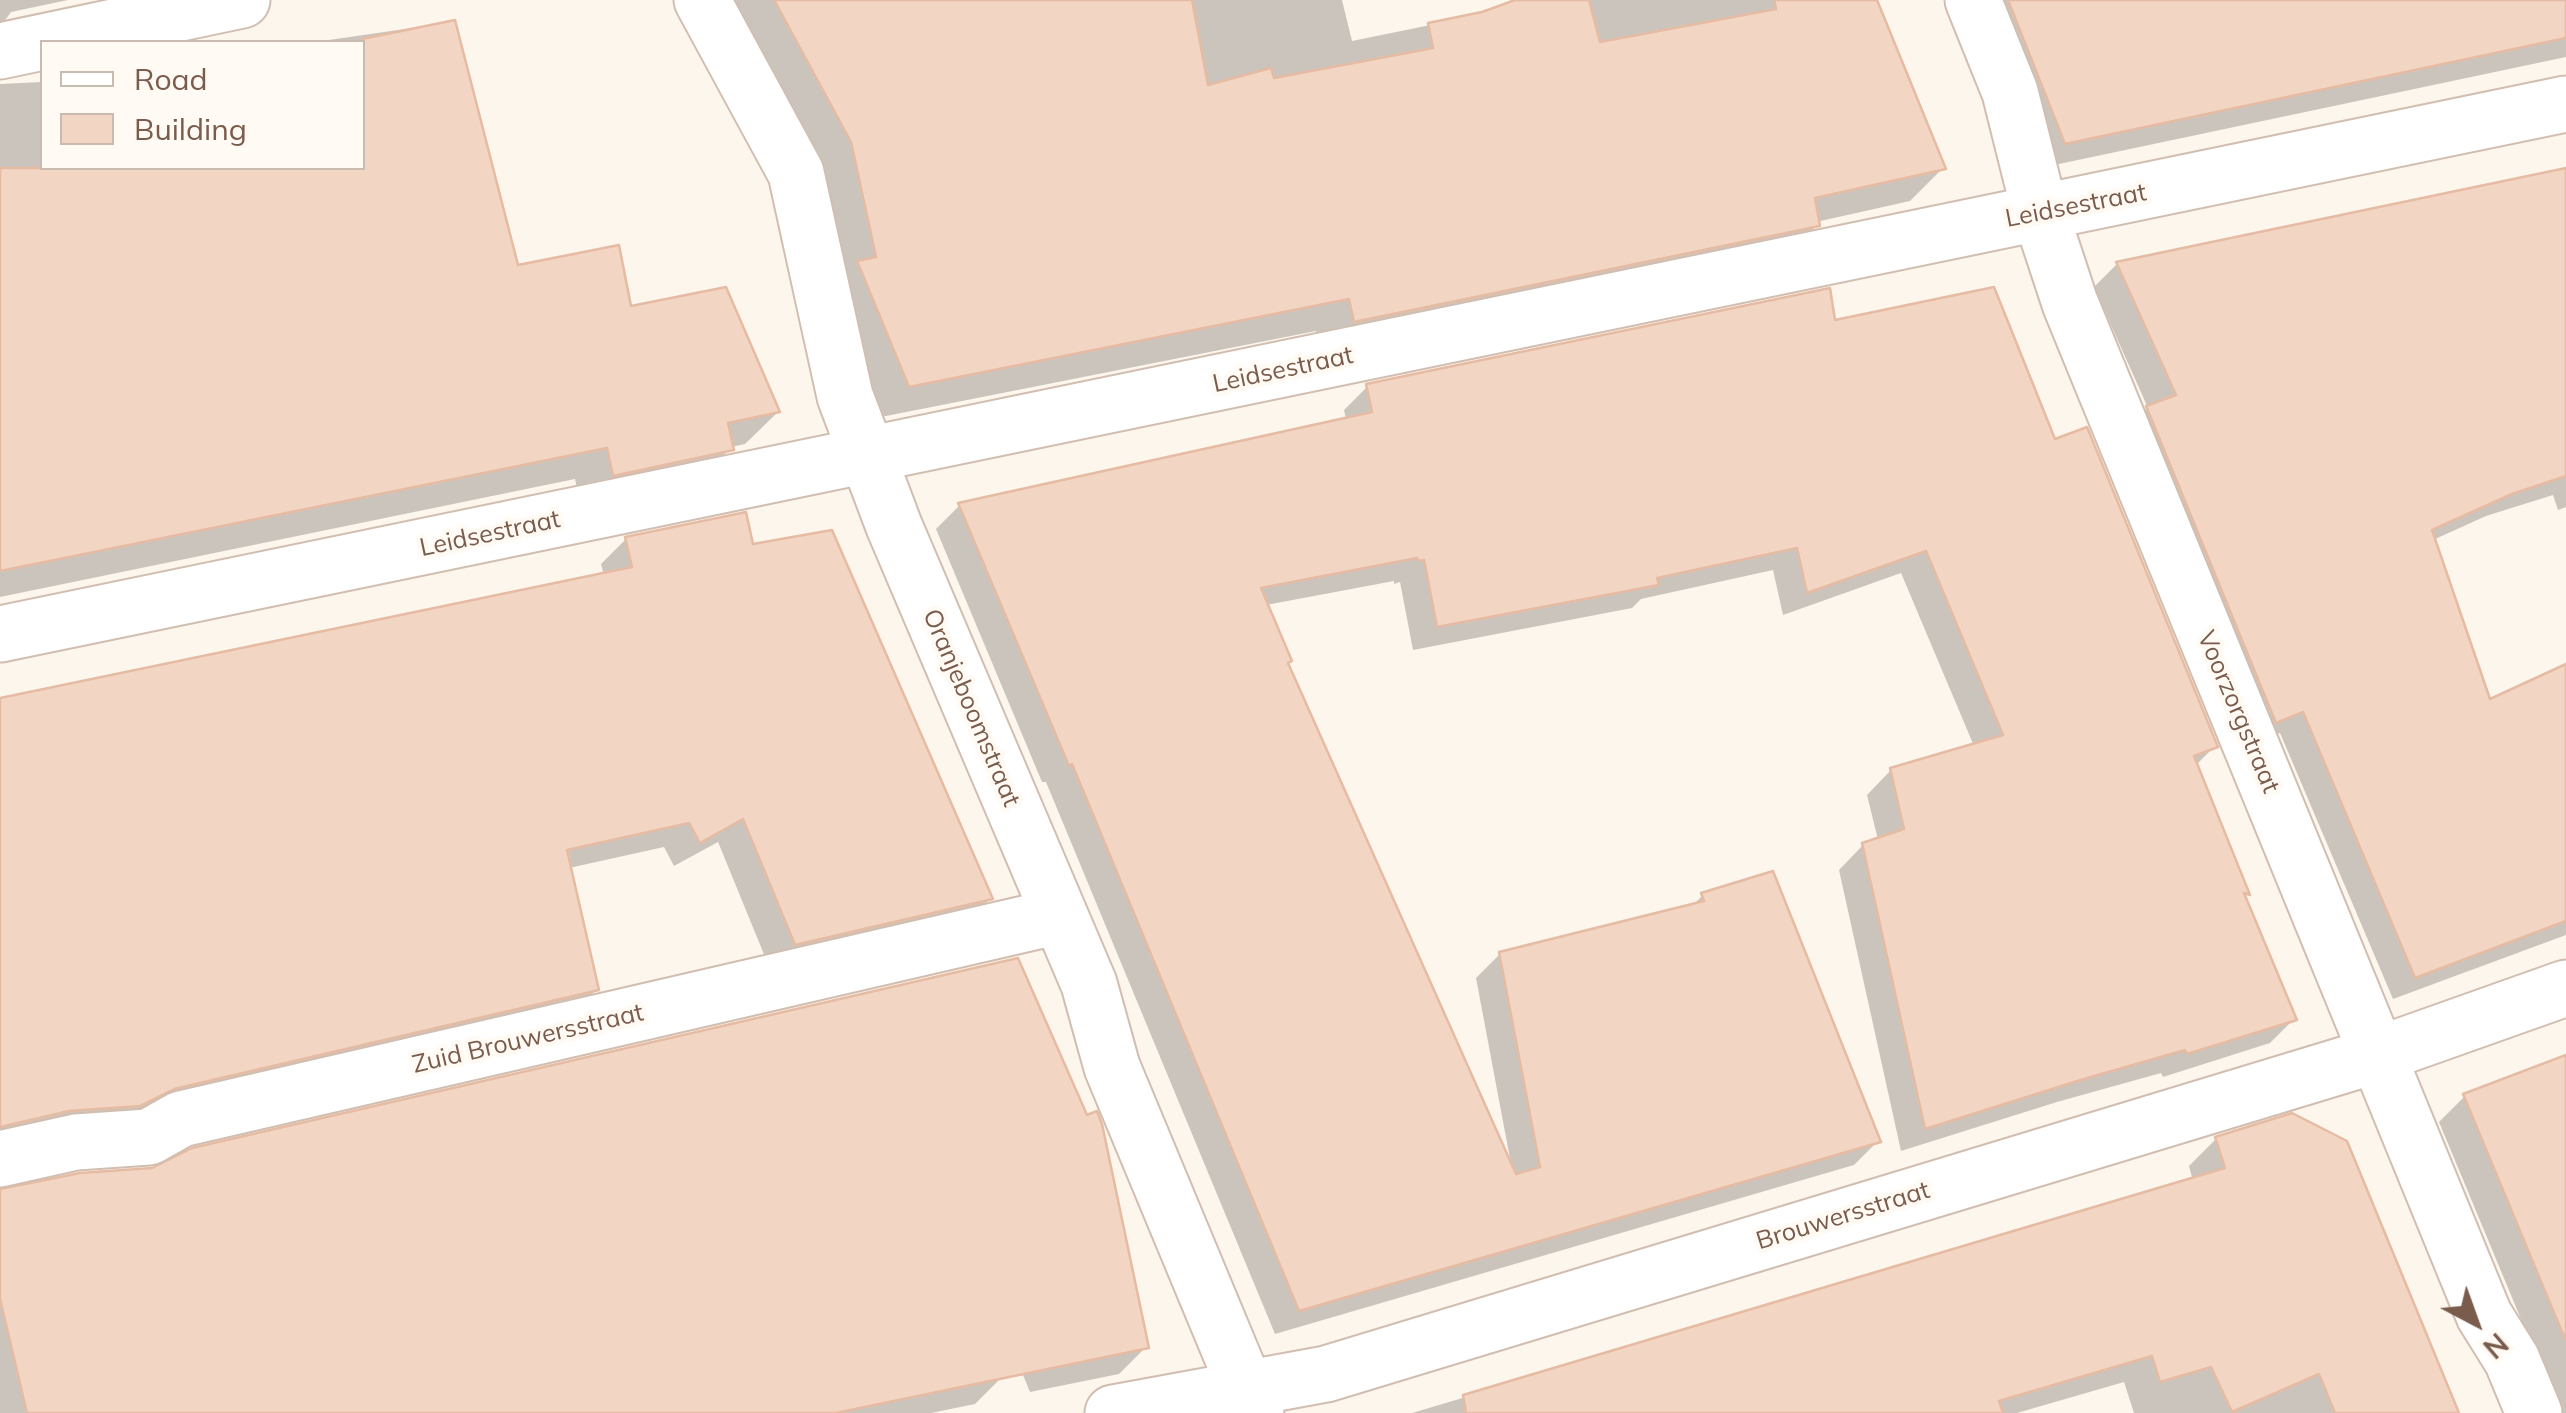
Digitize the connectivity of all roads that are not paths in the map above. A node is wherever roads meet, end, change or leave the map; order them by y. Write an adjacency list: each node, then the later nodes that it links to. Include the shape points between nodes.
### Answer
1 (242, 0): 4 (street)
2 (702, 0): 9 (street, Oranjeboomstraat, via 796,173 845,396)
3 (1973, 0): 8 (street, Voorzorgstraat, via 2010,92)
4 (48, 40)
5 (40, 42): 6 (street)
6 (0, 50)
7 (2566, 104): 8 (street, Leidsestraat)
8 (2040, 212): 9 (street, Leidsestraat); 13 (street, Voorzorgstraat, via 2070,304)
9 (868, 457): 10 (street, Leidsestraat); 11 (street, Oranjeboomstraat)
10 (0, 634)
11 (1058, 916): 14 (street, Zuid Brouwersstraat, via 180,1118 149,1137 76,1142); 15 (street, Oranjeboomstraat, via 1089,984 1112,1066)
12 (2566, 988): 13 (street, Brouwersstraat)
13 (2380, 1054): 15 (street, Brouwersstraat); 17 (street, Voorzorgstraat, via 2484,1315)
14 (0, 1159)
15 (1251, 1401): 16 (street, Brouwersstraat)
16 (1112, 1413)
17 (2534, 1413)

